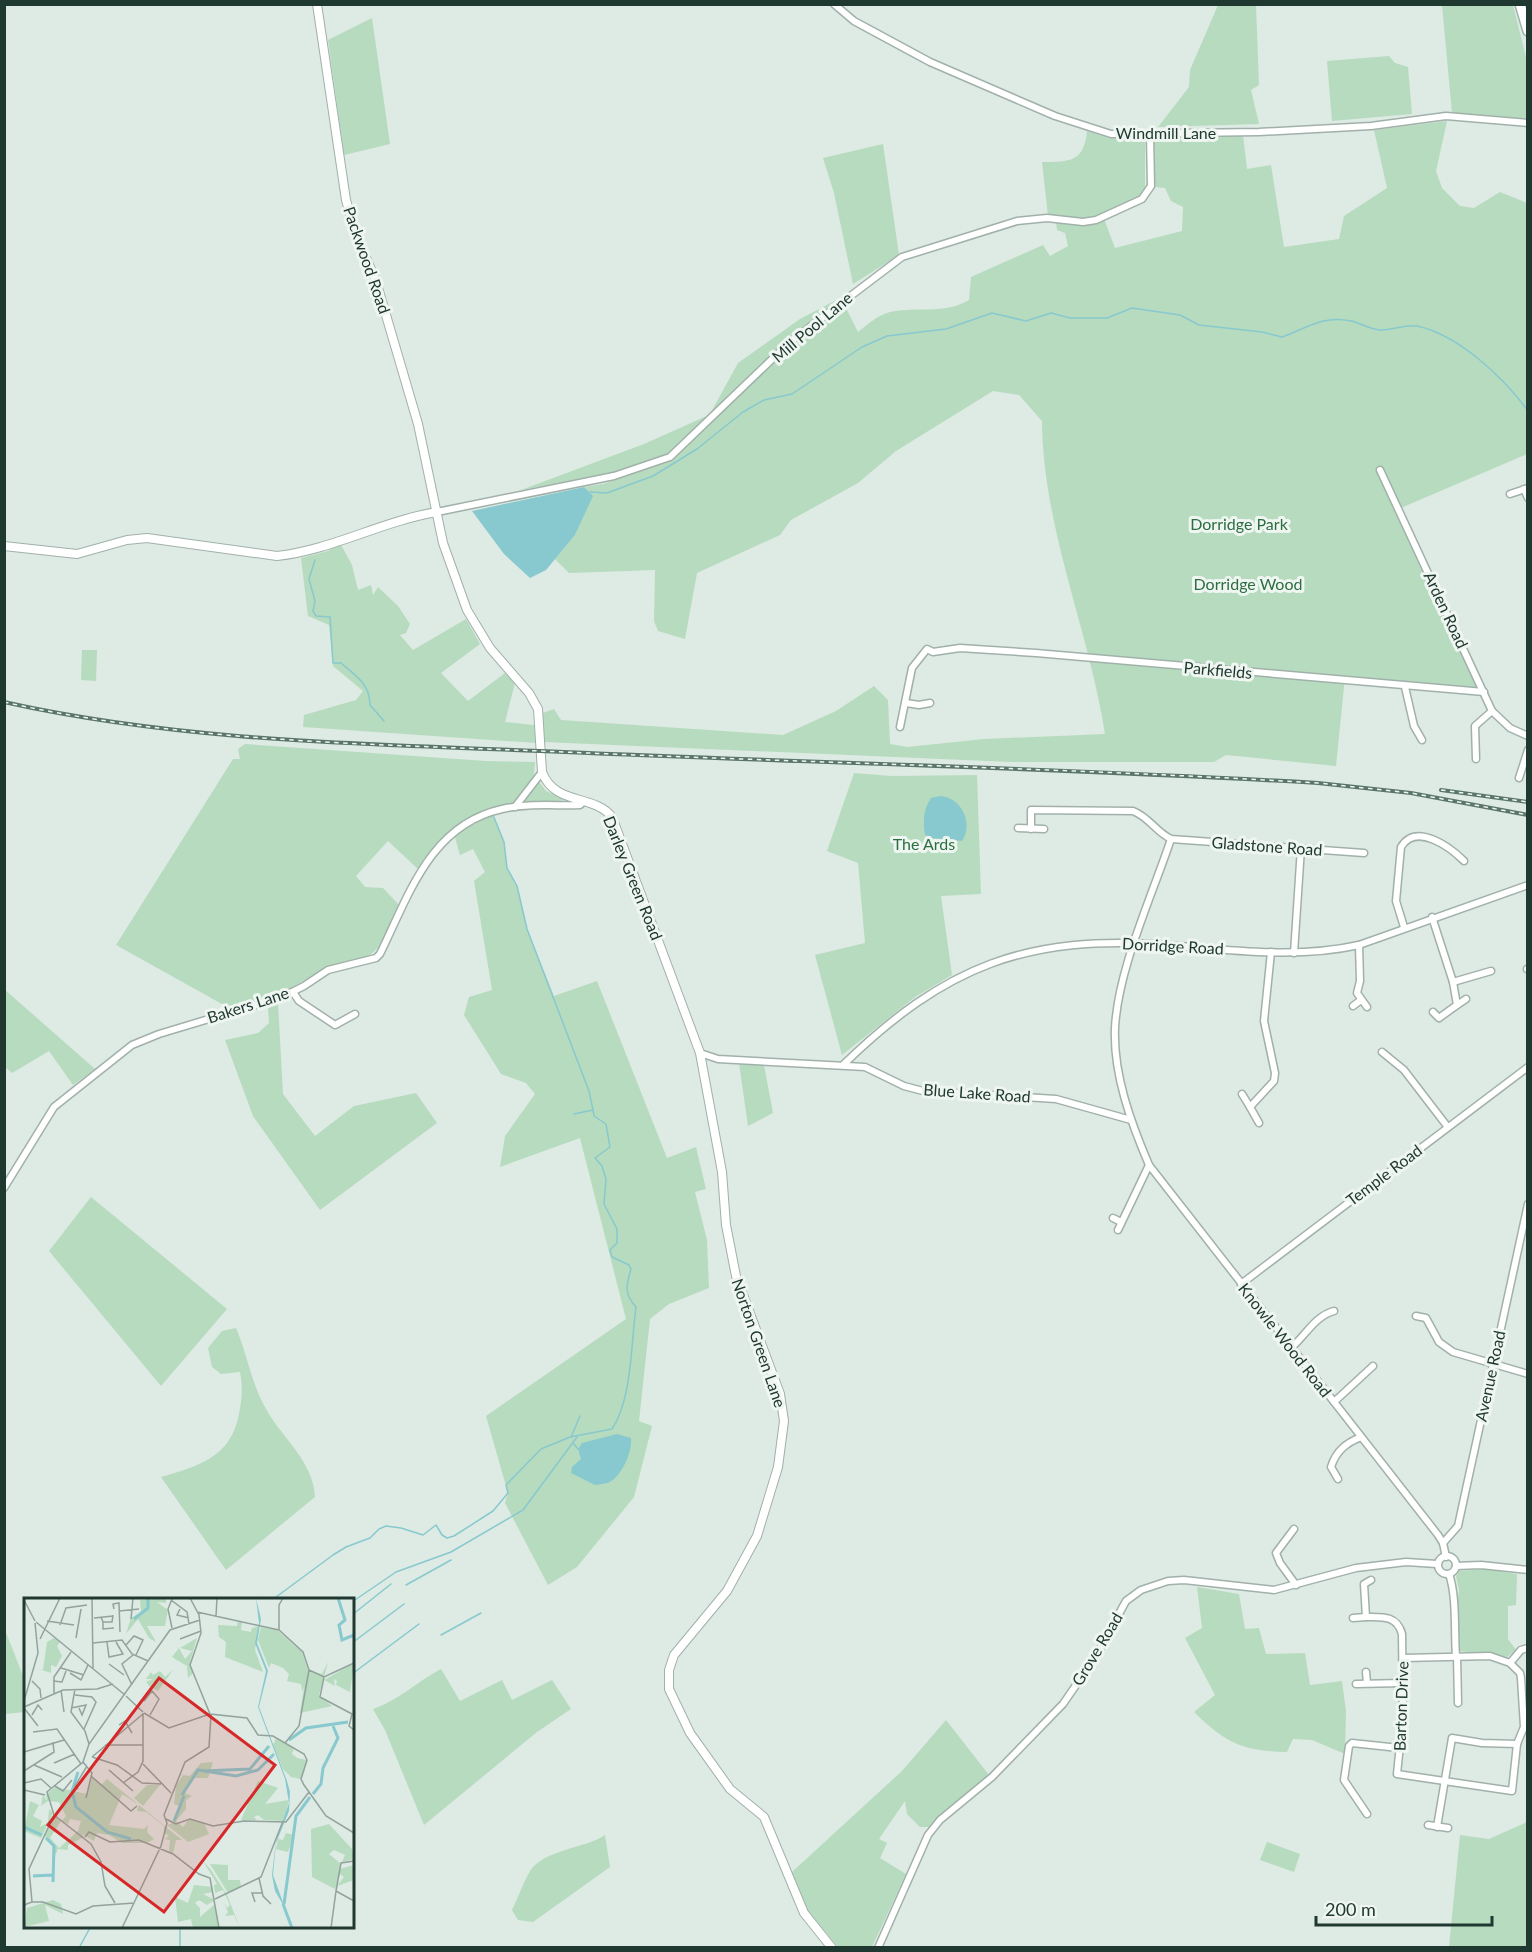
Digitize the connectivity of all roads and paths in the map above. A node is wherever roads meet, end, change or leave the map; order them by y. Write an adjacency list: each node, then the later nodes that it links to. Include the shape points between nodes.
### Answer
1 (317, 4): 11 (street, Packwood Road, via 346,200 376,281 415,413)
2 (834, 4): 6 (street, Windmill Lane, via 854,21 930,62 1012,98 1111,134)
3 (1520, 4): 4 (main road)
4 (1527, 31)
5 (1527, 123): 6 (street, Windmill Lane, via 1446,116 1371,126)
6 (1150, 135): 11 (street, Mill Pool Lane, via 1151,186 1142,199 1096,220 1017,221 902,256 789,342 670,457 614,476)
7 (1380, 470): 14 (street, Arden Road)
8 (1526, 488): 9 (street); 10 (street)
9 (1510, 494)
10 (1527, 498)
11 (437, 512): 12 (street, via 297,554 277,556 147,538 77,554); 23 (street, via 467,610 490,648 538,709)
12 (4, 546)
13 (1405, 687): 14 (street, Parkfields); 15 (street, Parkfields, via 958,648 933,652 927,649 919,657 912,668); 20 (street, via 1414,726)
14 (1484, 692): 17 (street, Arden Road)
15 (906, 703): 16 (street); 18 (street, Parkfields)
16 (930, 703)
17 (1492, 711): 19 (street, Arden Road, via 1510,728); 22 (street, via 1475,726)
18 (900, 727)
19 (1527, 736)
20 (1422, 740)
21 (1527, 750): 24 (street)
22 (1473, 755)
23 (542, 772): 25 (street, Darley Green Road, via 556,790); 26 (street)
24 (1520, 778)
25 (582, 803): 26 (street, Bakers Lane); 54 (street, Darley Green Road, via 599,806 612,817)
26 (514, 807): 43 (street, Bakers Lane, via 463,824 447,838 420,873 376,958 328,970)
27 (1018, 828): 28 (street)
28 (1031, 829): 29 (street); 30 (street, via 1031,810 1133,811)
29 (1044, 830)
30 (1171, 839): 31 (street, Gladstone Road); 37 (street, Knowle Wood Road)
31 (1301, 848): 32 (street, Gladstone Road); 40 (street)
32 (1364, 853)
33 (1464, 861): 36 (street, via 1445,846 1421,836 1404,841 1396,901)
34 (1527, 885): 35 (street, Dorridge Road)
35 (1432, 917): 36 (street, Dorridge Road); 42 (street)
36 (1404, 927): 38 (street, Dorridge Road)
37 (1136, 943): 39 (street, Dorridge Road); 56 (street, Dorridge Road, via 1091,942 1046,948 1009,956 971,971 924,996); 61 (street, Knowle Wood Road, via 1115,1026 1115,1047)
38 (1359, 945): 40 (street, Dorridge Road); 45 (street, via 1357,993)
39 (1271, 952): 40 (street, Dorridge Road); 60 (street, via 1264,1021 1274,1081)
40 (1294, 953)
41 (1491, 971): 42 (street, via 1477,980)
42 (1453, 982): 46 (street)
43 (293, 992): 50 (street, via 299,1001 335,1025); 65 (street, Bakers Lane, via 132,1045 54,1107)
44 (1466, 999): 46 (street)
45 (1361, 1000): 47 (street); 48 (street)
46 (1457, 1005): 51 (street)
47 (1353, 1006)
48 (1367, 1006)
49 (1433, 1012): 51 (street)
50 (355, 1014)
51 (1439, 1018): 52 (street)
52 (1443, 1026)
53 (1382, 1052): 63 (street, via 1410,1077)
54 (700, 1053): 55 (street, Blue Lake Road); 58 (street, Norton Green Lane)
55 (718, 1059): 56 (street, Blue Lake Road); 58 (street)
56 (844, 1065): 61 (street, Blue Lake Road, via 866,1067 922,1091 1056,1099)
57 (1527, 1067): 63 (street, Temple Road)
58 (703, 1069): 112 (street, Norton Green Lane, via 736,1276 780,1394 784,1428 778,1467 757,1536 727,1591 678,1649 669,1670 669,1685 690,1733 730,1789 764,1817 804,1913)
59 (1242, 1094): 60 (street)
60 (1250, 1107): 62 (street)
61 (1131, 1120): 64 (street, Knowle Wood Road)
62 (1259, 1123)
63 (1447, 1126): 71 (street, Temple Road)
64 (1149, 1165): 68 (street); 71 (street, Knowle Wood Road)
65 (4, 1188)
66 (1527, 1204): 69 (street, Avenue Road)
67 (1113, 1218): 68 (street)
68 (1121, 1222): 70 (street)
69 (1525, 1225): 77 (street, Avenue Road)
70 (1118, 1230)
71 (1241, 1284): 76 (street, Knowle Wood Road)
72 (1334, 1311): 76 (street, via 1315,1321)
73 (1431, 1312): 75 (street)
74 (1416, 1316): 75 (street)
75 (1426, 1318): 77 (street, via 1444,1347)
76 (1291, 1348): 80 (street, Knowle Wood Road)
77 (1492, 1364): 79 (street); 84 (street, Avenue Road, via 1458,1526)
78 (1373, 1366): 80 (street)
79 (1527, 1374)
80 (1334, 1402): 81 (street, Knowle Wood Road)
81 (1361, 1437): 82 (street, via 1346,1443 1334,1458 1331,1467); 84 (street, Knowle Wood Road)
82 (1338, 1479)
83 (1294, 1529): 91 (street, via 1276,1553)
84 (1443, 1543): 85 (street, Knowle Wood Road)
85 (1446, 1557): 86 (street); 87 (street, via 1452,1558)
86 (1437, 1564): 89 (street); 91 (street, Grove Road, via 1406,1562 1356,1568)
87 (1456, 1566): 88 (street); 89 (street)
88 (1527, 1570)
89 (1449, 1574): 95 (street, via 1455,1590 1452,1605)
90 (1371, 1580): 92 (street, via 1361,1583)
91 (1296, 1585): 113 (street, Grove Road, via 1257,1590 1184,1580 1154,1585 1131,1596 1063,1704 928,1835)
92 (1366, 1617): 93 (street, Barton Drive); 96 (street, Barton Drive, via 1396,1621 1402,1634)
93 (1353, 1618)
94 (1527, 1648): 97 (street)
95 (1456, 1656): 96 (street); 97 (street, via 1490,1656); 104 (street)
96 (1403, 1658): 100 (street, Barton Drive)
97 (1510, 1663): 102 (street, via 1520,1672)
98 (1366, 1672): 99 (street)
99 (1367, 1683): 100 (street); 101 (street)
100 (1403, 1683): 106 (street, Barton Drive)
101 (1356, 1684)
102 (1522, 1696): 103 (street); 105 (street, via 1524,1727)
103 (1514, 1697)
104 (1458, 1703)
105 (1517, 1744): 107 (street, via 1452,1738); 107 (street, via 1512,1791)
106 (1399, 1748): 107 (street, Barton Drive, via 1397,1774); 108 (street, via 1352,1743 1349,1746 1344,1780)
107 (1445, 1781): 110 (street)
108 (1367, 1814)
109 (1428, 1825): 110 (street)
110 (1437, 1827): 111 (street)
111 (1448, 1828)
112 (832, 1947)
113 (878, 1947)

